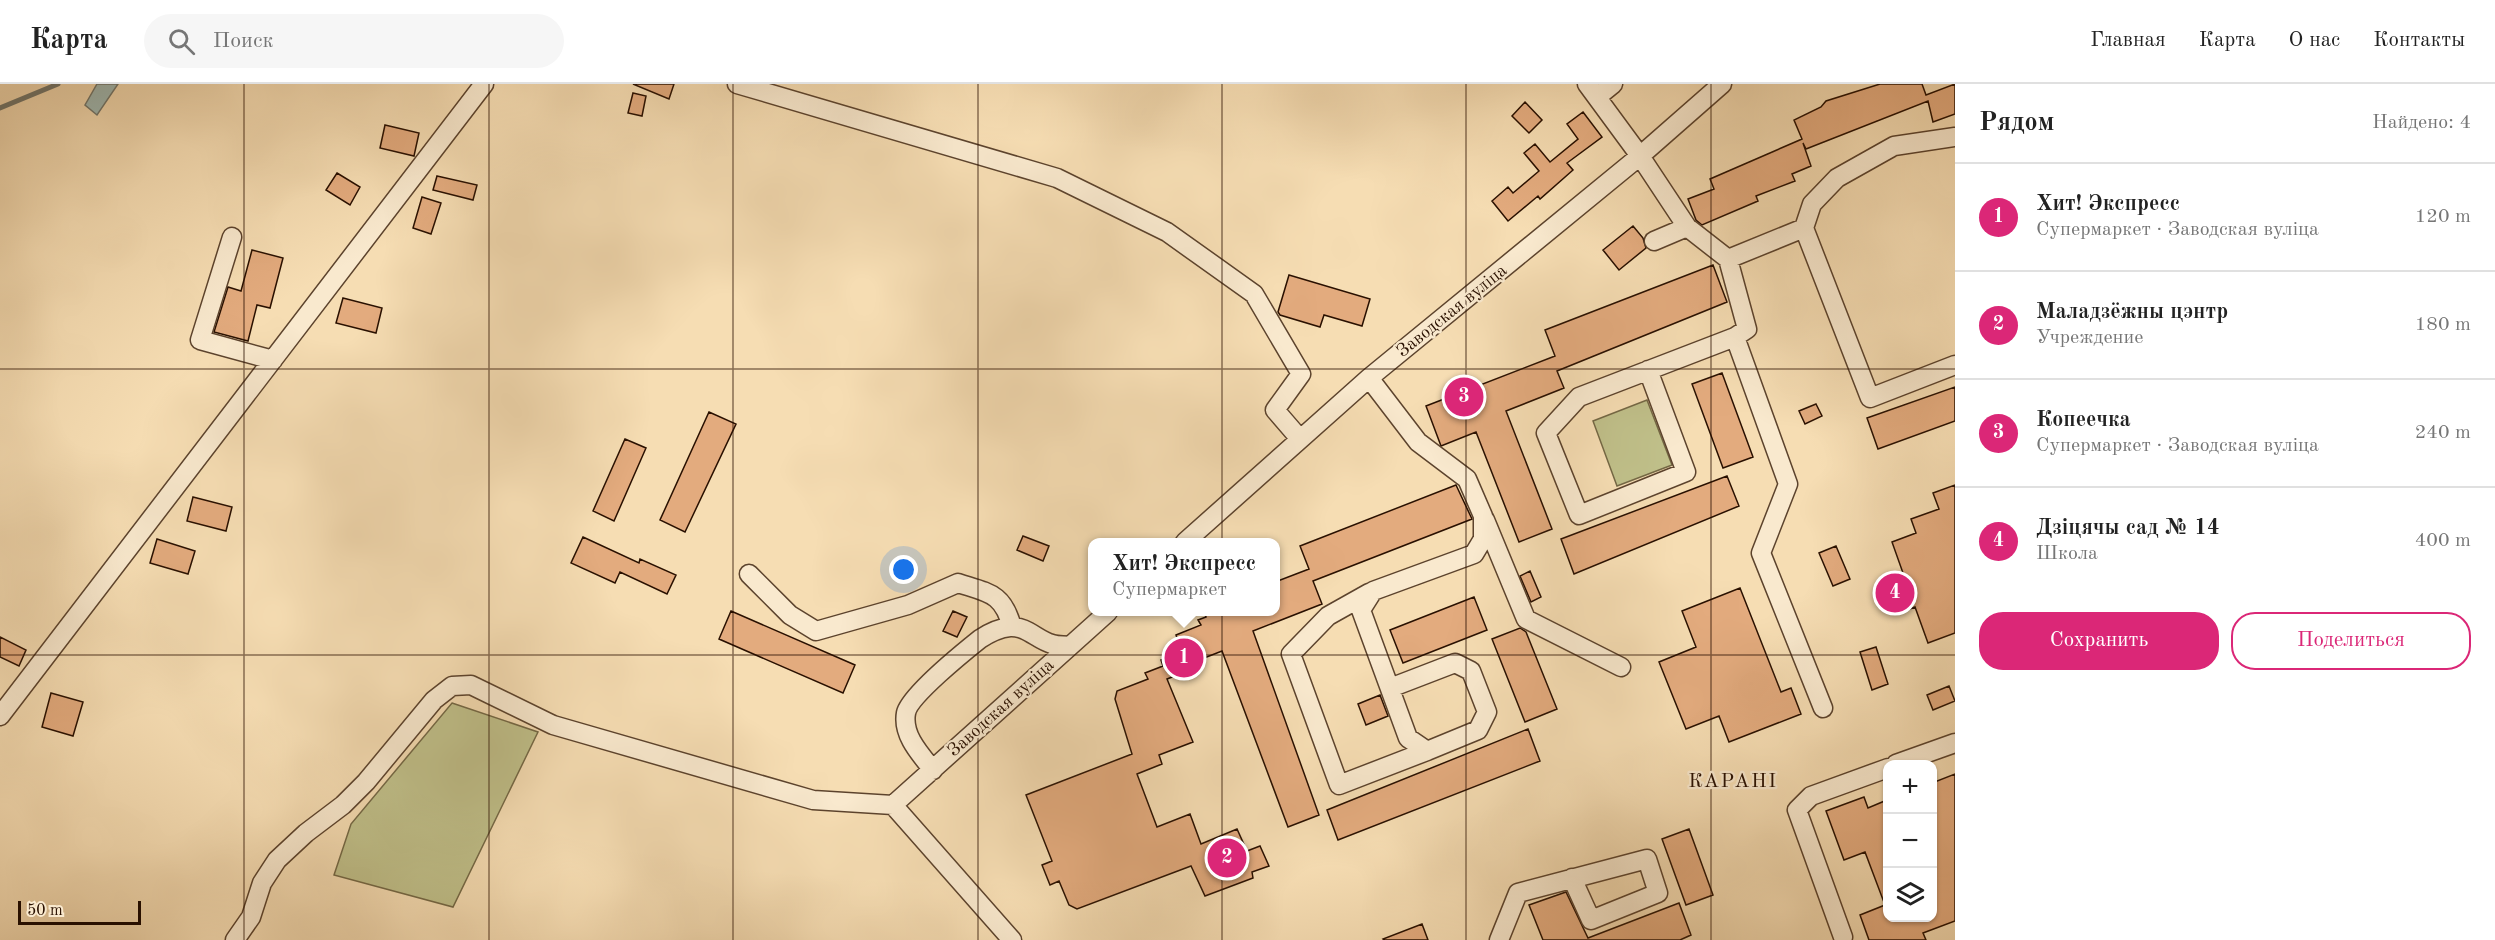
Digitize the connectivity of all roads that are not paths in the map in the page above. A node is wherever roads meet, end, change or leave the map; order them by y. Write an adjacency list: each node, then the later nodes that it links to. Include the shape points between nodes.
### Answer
1 (484, 84): 14 (street)
2 (736, 84): 18 (street, via 1057,178 1167,232 1254,294 1301,374 1275,410)
3 (1613, 84): 5 (street)
4 (1722, 84): 7 (street, Заводская вуліца)
5 (1592, 91): 7 (street)
6 (1955, 137): 9 (street, via 1894,146 1838,178 1812,204)
7 (1640, 156): 8 (street); 17 (street, Заводская вуліца)
8 (1687, 227): 11 (street); 12 (street)
9 (1804, 228): 12 (street); 15 (street, via 1870,398)
10 (232, 237): 14 (street, via 200,340)
11 (1654, 241)
12 (1728, 259): 13 (street, via 1747,329)
13 (1735, 337): 16 (street); 28 (street, via 1788,483 1761,553)
14 (273, 360): 29 (street)
15 (1955, 365)
16 (1648, 370): 16 (street, via 1579,397 1546,433 1580,515 1686,472)
17 (1369, 378): 18 (street, Заводская вуліца); 19 (street, via 1418,442 1467,479)
18 (1300, 439): 20 (street, Заводская вуліца)
19 (1483, 516): 22 (street, via 1483,539 1474,554); 26 (street, via 1526,619)
20 (1191, 538)
21 (749, 574): 24 (street, via 790,615 816,631 908,605 958,582 995,595 1007,607)
22 (1373, 591): 27 (street, via 1361,610); 31 (street, via 1328,616 1291,654 1339,785)
23 (1104, 616): 25 (street, Заводская вуліца)
24 (1012, 627): 25 (street, via 1025,629 1052,644); 34 (street, via 982,638 914,698 906,711 913,744)
25 (1070, 646): 34 (street, Заводская вуліца)
26 (1621, 667)
27 (1390, 688): 31 (street, via 1408,738); 31 (street, via 1455,663 1471,671 1486,712 1478,730)
28 (1823, 708)
29 (0, 716)
30 (1955, 743): 32 (street)
31 (1427, 751)
32 (1909, 760)
33 (1883, 769): 37 (street, via 1811,796 1797,810)
34 (933, 770): 35 (street, Заводская вуліца)
35 (893, 806): 38 (street, via 813,800 553,725 471,685 452,686 434,700 343,805 277,860 262,883 251,917); 39 (street)
36 (1572, 878): 36 (street, via 1591,920 1658,892 1647,859); 40 (street, via 1518,894)
37 (1843, 937)
38 (235, 940)
39 (1012, 940)
40 (1499, 940)

